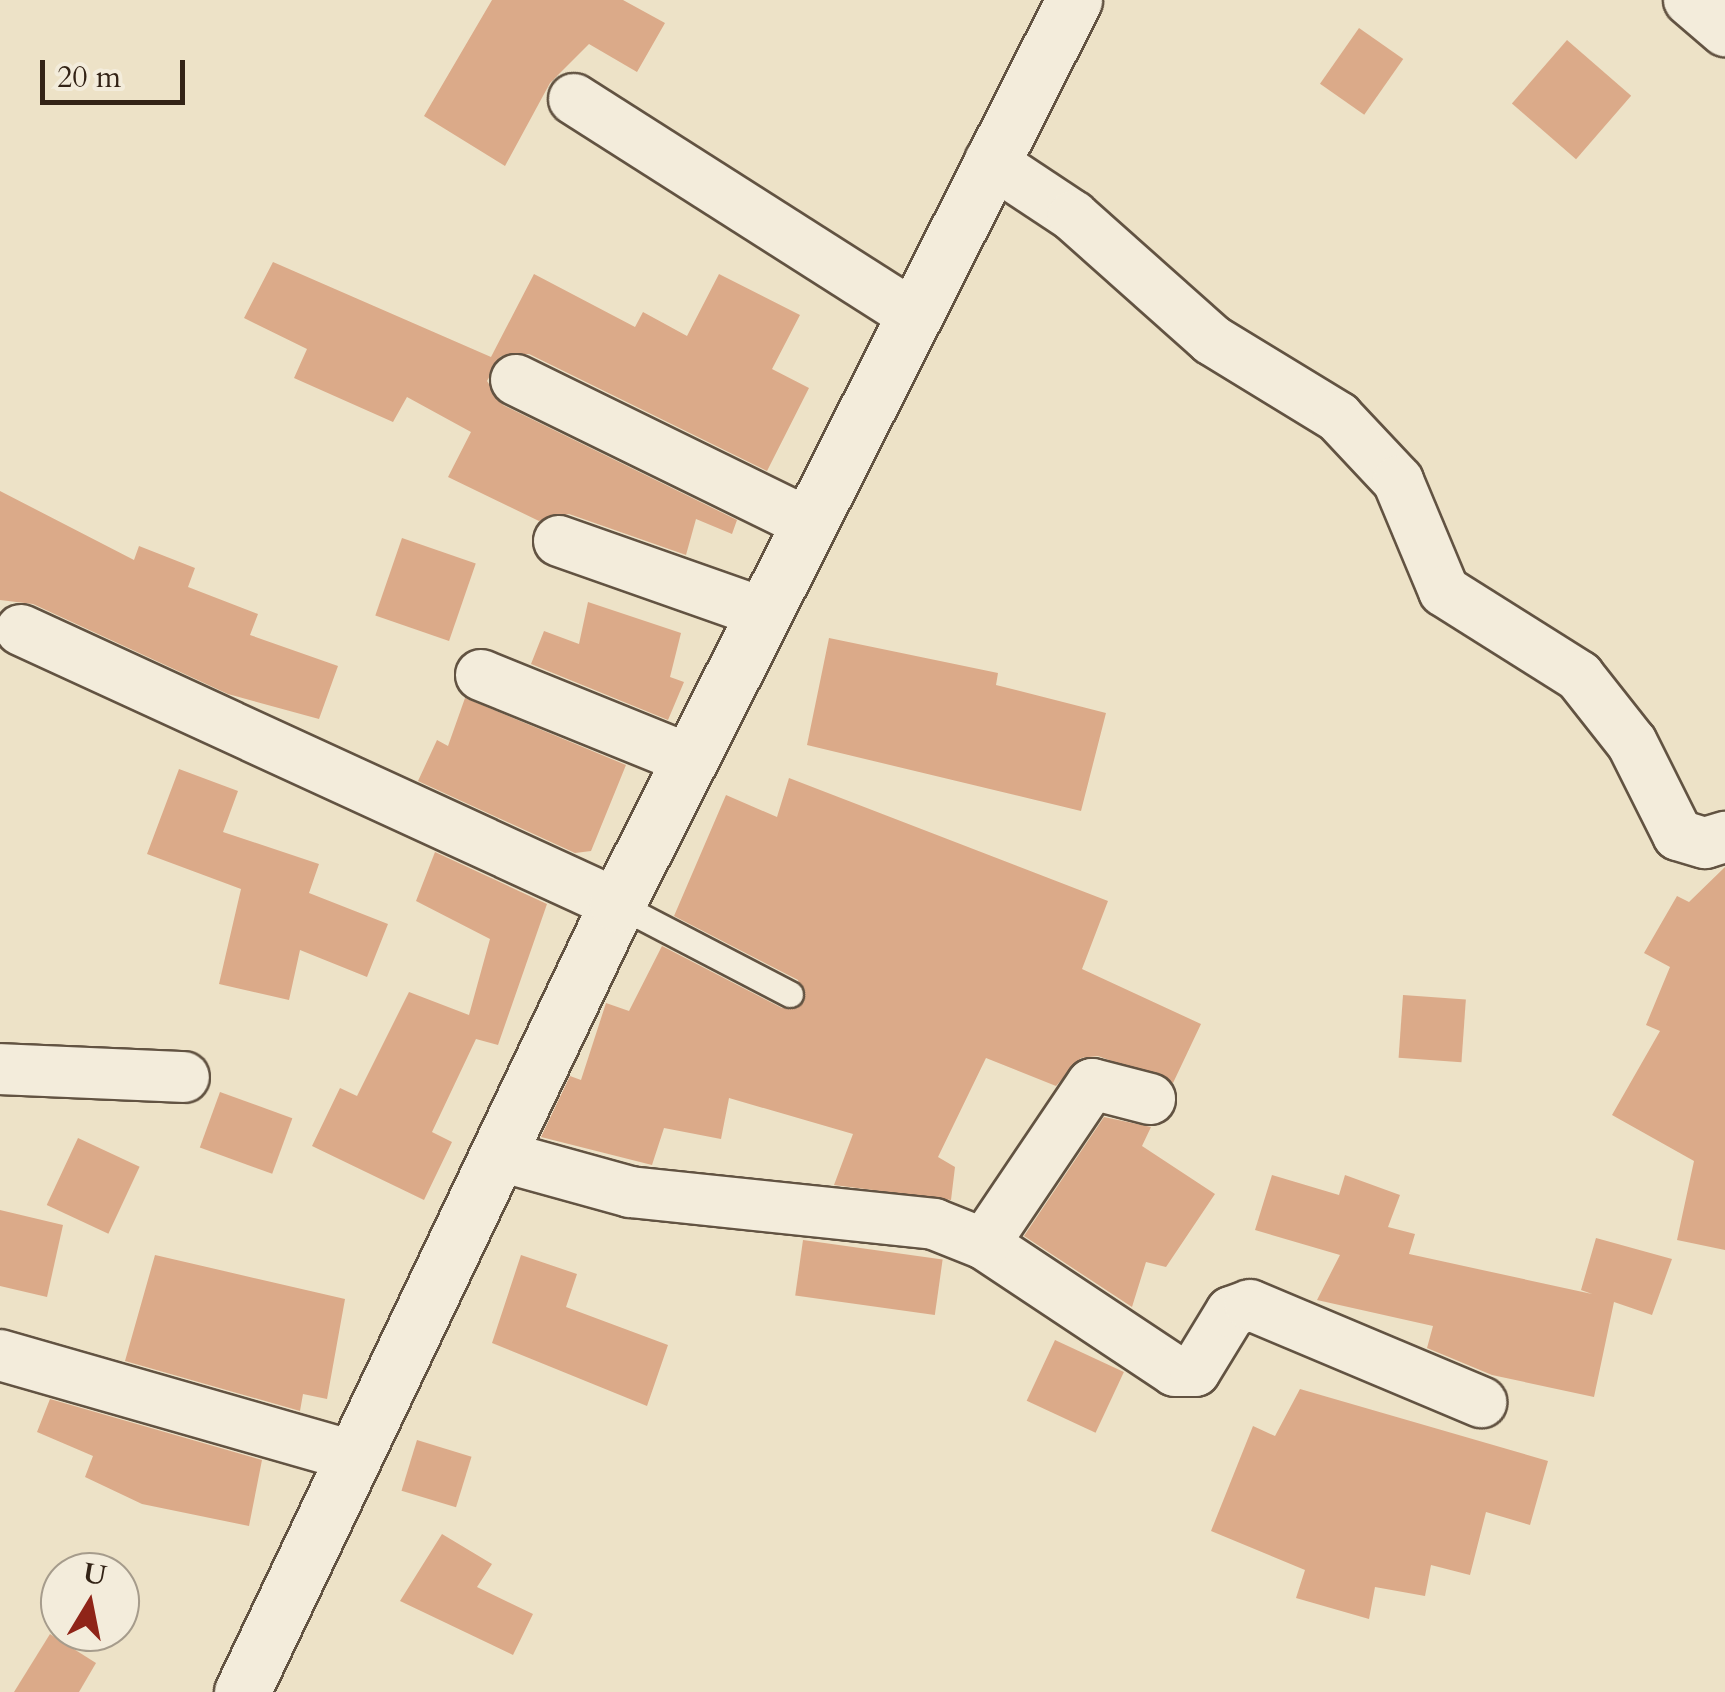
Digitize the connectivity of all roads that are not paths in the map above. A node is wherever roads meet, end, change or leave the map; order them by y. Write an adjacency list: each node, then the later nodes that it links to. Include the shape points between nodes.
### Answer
1 (1074, 0): 5 (main road)
2 (1690, 0): 3 (street)
3 (1725, 31)
4 (574, 99): 6 (street)
5 (990, 162): 6 (main road); 14 (street, via 1088,228 1212,340 1338,417 1398,481 1444,591 1579,676 1632,743 1678,834 1705,844)
6 (913, 315): 8 (main road)
7 (516, 380): 8 (street)
8 (808, 523): 10 (main road)
9 (560, 541): 10 (street)
10 (763, 613): 13 (main road)
11 (21, 630): 15 (street)
12 (481, 675): 13 (street)
13 (690, 760): 15 (main road)
14 (1725, 837)
15 (617, 904): 16 (lane); 20 (main road)
16 (790, 994)
17 (0, 1069): 18 (street)
18 (184, 1078)
19 (1150, 1099): 21 (street, via 1092,1084)
20 (504, 1156): 21 (street, via 630,1192 838,1208 934,1224); 24 (main road)
21 (984, 1244): 23 (street, via 1175,1371 1195,1370 1230,1312 1250,1305)
22 (0, 1355): 24 (street)
23 (1480, 1402)
24 (354, 1456): 25 (main road)
25 (242, 1692)

